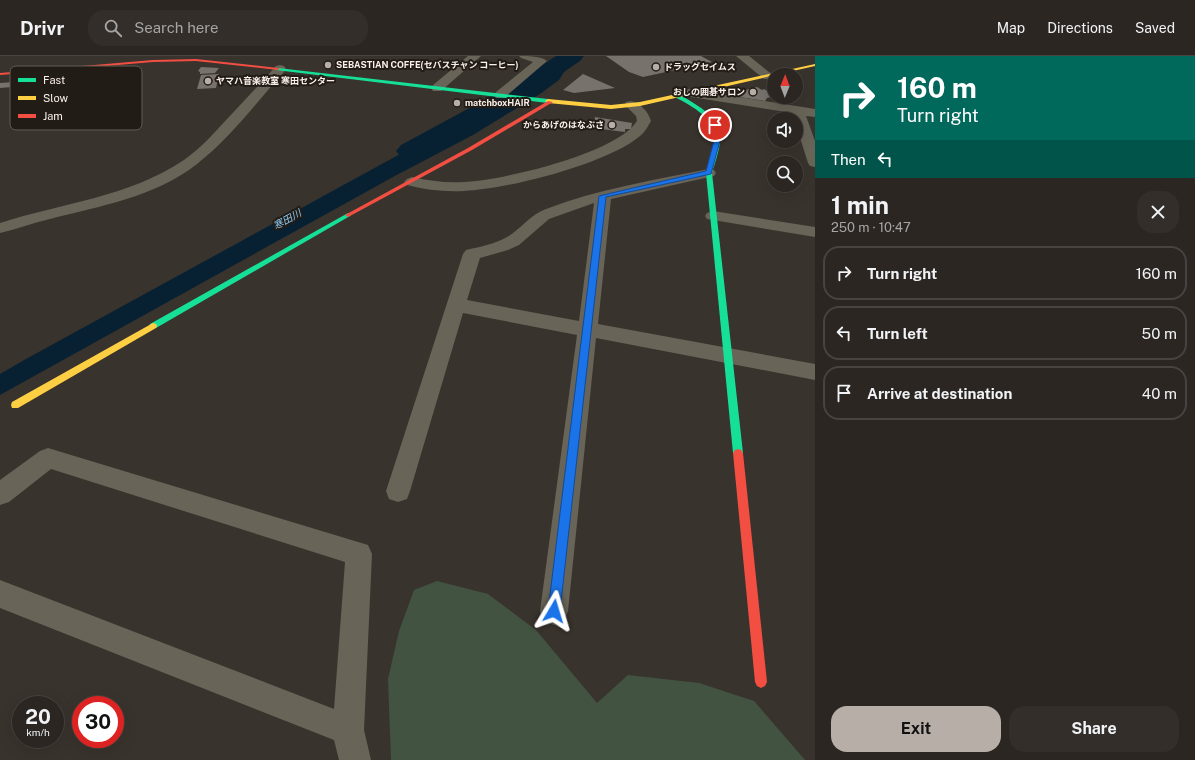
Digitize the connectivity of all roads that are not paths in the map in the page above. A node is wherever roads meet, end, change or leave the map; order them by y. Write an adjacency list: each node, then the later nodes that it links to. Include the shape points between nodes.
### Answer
1 (475, 56): 12 (street)
2 (525, 56): 14 (street, via 541,60)
3 (742, 56): 10 (street)
4 (284, 65): 5 (street, via 183,60); 12 (street); 24 (street, via 209,147 165,178 125,195)
5 (105, 66)
6 (815, 66): 7 (street)
7 (803, 69)
8 (10, 73): 9 (street)
9 (0, 74)
10 (767, 75)
11 (767, 76): 13 (street)
12 (437, 88): 14 (street)
13 (683, 94): 16 (street); 17 (street); 20 (street, via 717,130 718,137)
14 (500, 95): 15 (street)
15 (546, 101): 16 (street, via 599,107); 21 (street)
16 (631, 105): 21 (street, via 642,114 644,121 641,128 623,142 588,157 520,178 481,185 440,186)
17 (798, 110): 18 (street); 19 (street)
18 (815, 113)
19 (815, 163)
20 (709, 173): 22 (street); 23 (street)
21 (412, 182): 30 (street, via 371,202)
22 (603, 196): 26 (street, via 543,216 513,241 472,254); 27 (street)
23 (713, 216): 25 (street); 28 (street)
24 (0, 228)
25 (815, 232)
26 (456, 305): 27 (street); 31 (street)
27 (588, 329): 28 (street); 34 (street)
28 (727, 355): 29 (street); 35 (street)
29 (815, 372)
30 (15, 405)
31 (398, 491)
32 (0, 494): 36 (street, via 48,458 359,554)
33 (0, 594): 36 (street)
34 (554, 611)
35 (761, 682)
36 (348, 730): 37 (street)
37 (355, 760)

